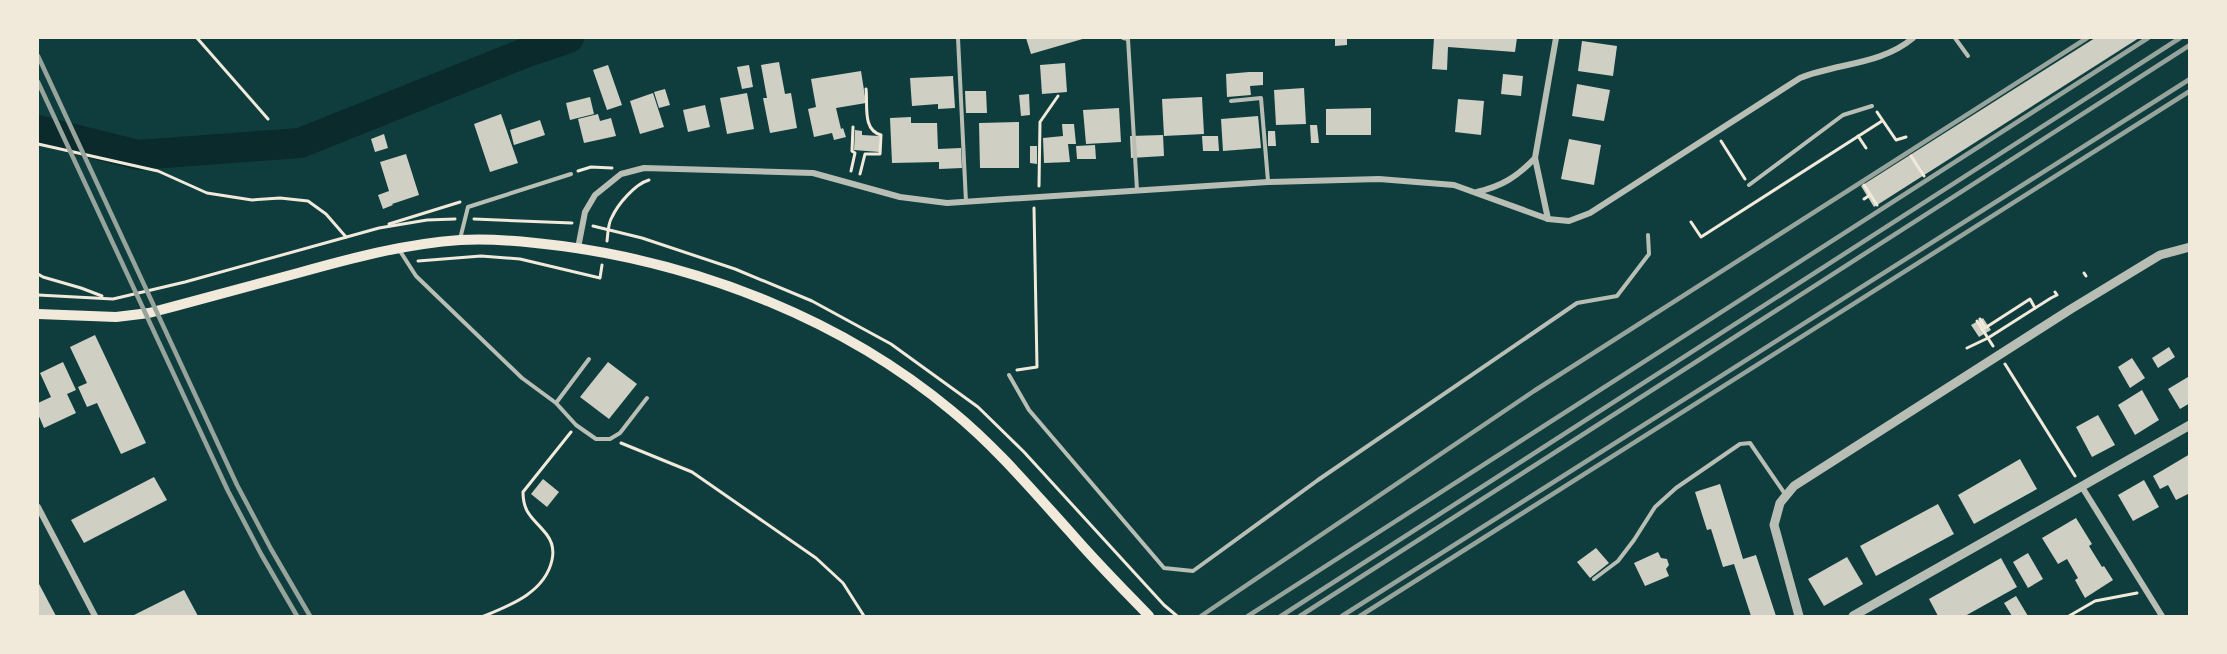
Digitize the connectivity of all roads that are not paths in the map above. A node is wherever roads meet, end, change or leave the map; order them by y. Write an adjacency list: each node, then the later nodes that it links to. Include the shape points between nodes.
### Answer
1 (958, 38): 15 (lane)
2 (1123, 38): 13 (lane, via 1128,39)
3 (1556, 38): 9 (street)
4 (1913, 38): 16 (street, via 1876,57 1800,78 1581,217)
5 (1955, 38): 6 (lane)
6 (1968, 56)
7 (1231, 101): 11 (lane, via 1261,98)
8 (1872, 106): 12 (lane, via 1843,115)
9 (1534, 158): 14 (street, via 1520,174 1498,187); 16 (street)
10 (571, 174): 18 (lane, via 468,207)
11 (1268, 182): 13 (street); 14 (street, via 1378,179 1445,184)
12 (1749, 185)
13 (1137, 190): 15 (street)
14 (1476, 192): 16 (street)
15 (966, 202): 21 (street, via 900,197 813,173 644,168 621,174 587,206)
16 (1548, 219)
17 (1648, 234): 24 (lane, via 1648,254 1617,296 1577,303 1318,480 1193,571 1164,568 1029,410)
18 (460, 240): 19 (main road); 21 (main road)
19 (398, 247): 22 (main road, via 149,313 116,317); 26 (lane, via 416,276 522,378)
20 (2190, 247): 29 (street, via 2160,255 1804,478)
21 (578, 248): 34 (main road, via 716,281 837,334 896,369 951,410 1006,461)
22 (38, 314)
23 (589, 359): 26 (lane)
24 (1009, 375)
25 (646, 398): 26 (lane, via 620,433 610,439 596,439)
26 (556, 404)
27 (2190, 425): 28 (street)
28 (2082, 488): 36 (street); 37 (street)
29 (1786, 495): 31 (lane, via 1750,443 1740,444 1655,507 1618,561); 32 (street, via 1774,525)
30 (38, 507): 33 (street)
31 (1594, 579)
32 (1798, 612): 35 (street)
33 (95, 616)
34 (1149, 616)
35 (1805, 616)
36 (1853, 616)
37 (2162, 616)

